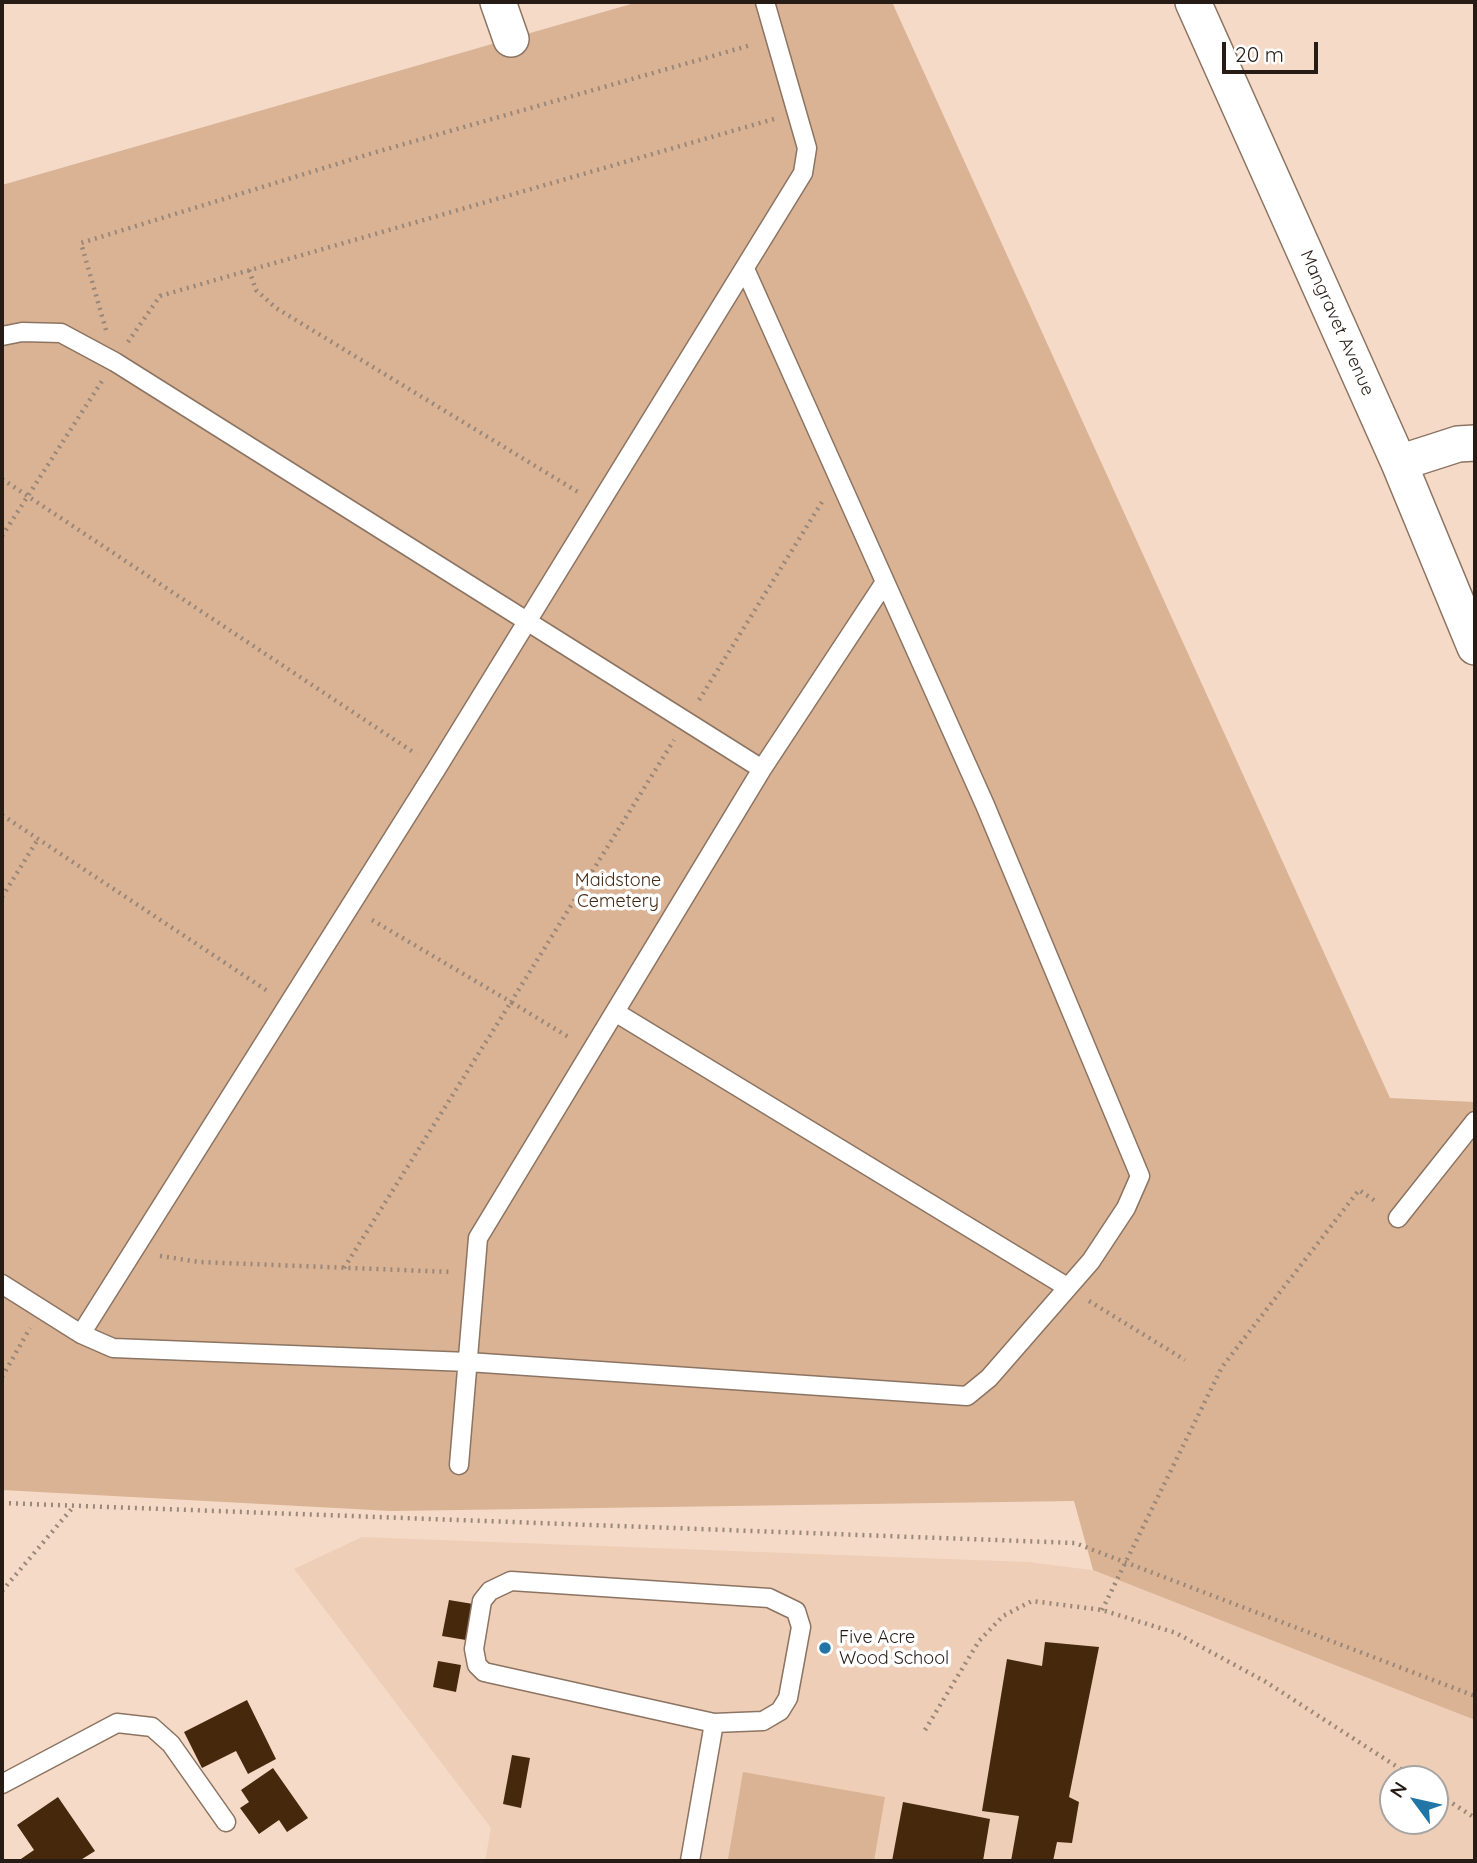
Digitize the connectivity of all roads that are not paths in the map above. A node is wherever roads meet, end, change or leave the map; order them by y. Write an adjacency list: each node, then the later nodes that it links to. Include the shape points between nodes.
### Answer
1 (498, 2): 4 (street)
2 (765, 2): 5 (lane, via 807,149 803,173)
3 (1194, 2): 8 (street, Mangravet Avenue)
4 (511, 39)
5 (745, 269): 9 (lane); 10 (lane)
6 (2, 337): 10 (lane, via 22,332 61,333 115,362)
7 (1475, 443): 8 (street)
8 (1399, 463): 11 (street, Mangravet Avenue)
9 (885, 582): 12 (lane); 17 (lane, via 985,805 1140,1175 1126,1208)
10 (528, 620): 12 (lane); 18 (lane)
11 (1475, 646)
12 (762, 769): 13 (lane)
13 (615, 1012): 17 (lane); 19 (lane, via 478,1238)
14 (1475, 1121): 15 (lane)
15 (1398, 1218)
16 (2, 1284): 18 (lane)
17 (1068, 1287): 19 (lane, via 989,1378 967,1396)
18 (81, 1334): 19 (lane, via 113,1348)
19 (468, 1362): 20 (lane)
20 (459, 1465)
21 (714, 1723): 21 (lane, via 484,1672 477,1665 474,1649 482,1601 490,1591 511,1581 769,1598 796,1611 801,1627 788,1698 780,1712 763,1721); 24 (lane)
22 (2, 1784): 23 (lane, via 117,1723 152,1727 172,1745)
23 (226, 1822)
24 (690, 1861)

